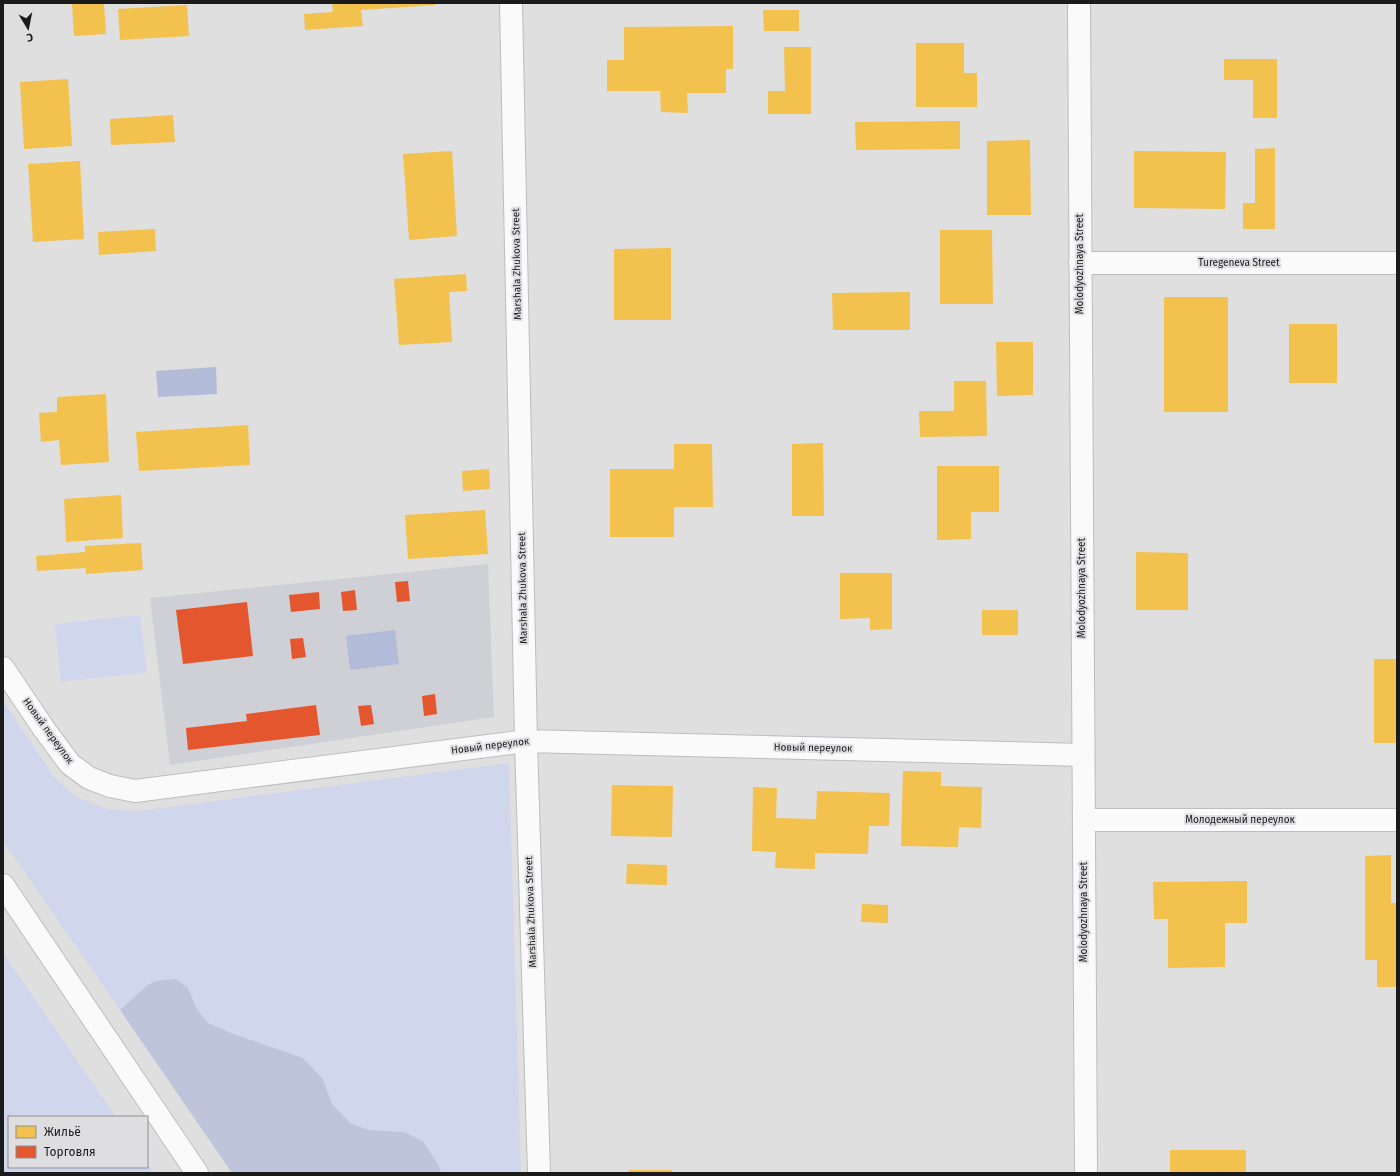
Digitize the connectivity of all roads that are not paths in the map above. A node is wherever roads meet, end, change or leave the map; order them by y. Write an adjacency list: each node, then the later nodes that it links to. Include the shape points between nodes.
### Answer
1 (511, 3): 6 (street, Marshala Zhukova Street)
2 (1079, 3): 3 (street, Molodyozhnaya Street)
3 (1080, 263): 4 (street, Turegeneva Street); 7 (street, Molodyozhnaya Street)
4 (1397, 263)
5 (3, 668): 6 (street, Новый переулок, via 70,764 89,778 135,791)
6 (526, 741): 7 (street, Новый переулок); 12 (street, Marshala Zhukova Street)
7 (1083, 755): 8 (street, Molodyozhnaya Street)
8 (1084, 820): 9 (street, Молодежный переулок); 13 (street, Molodyozhnaya Street)
9 (1397, 820)
10 (3, 885): 11 (street)
11 (197, 1173)
12 (538, 1173)
13 (1086, 1173)

